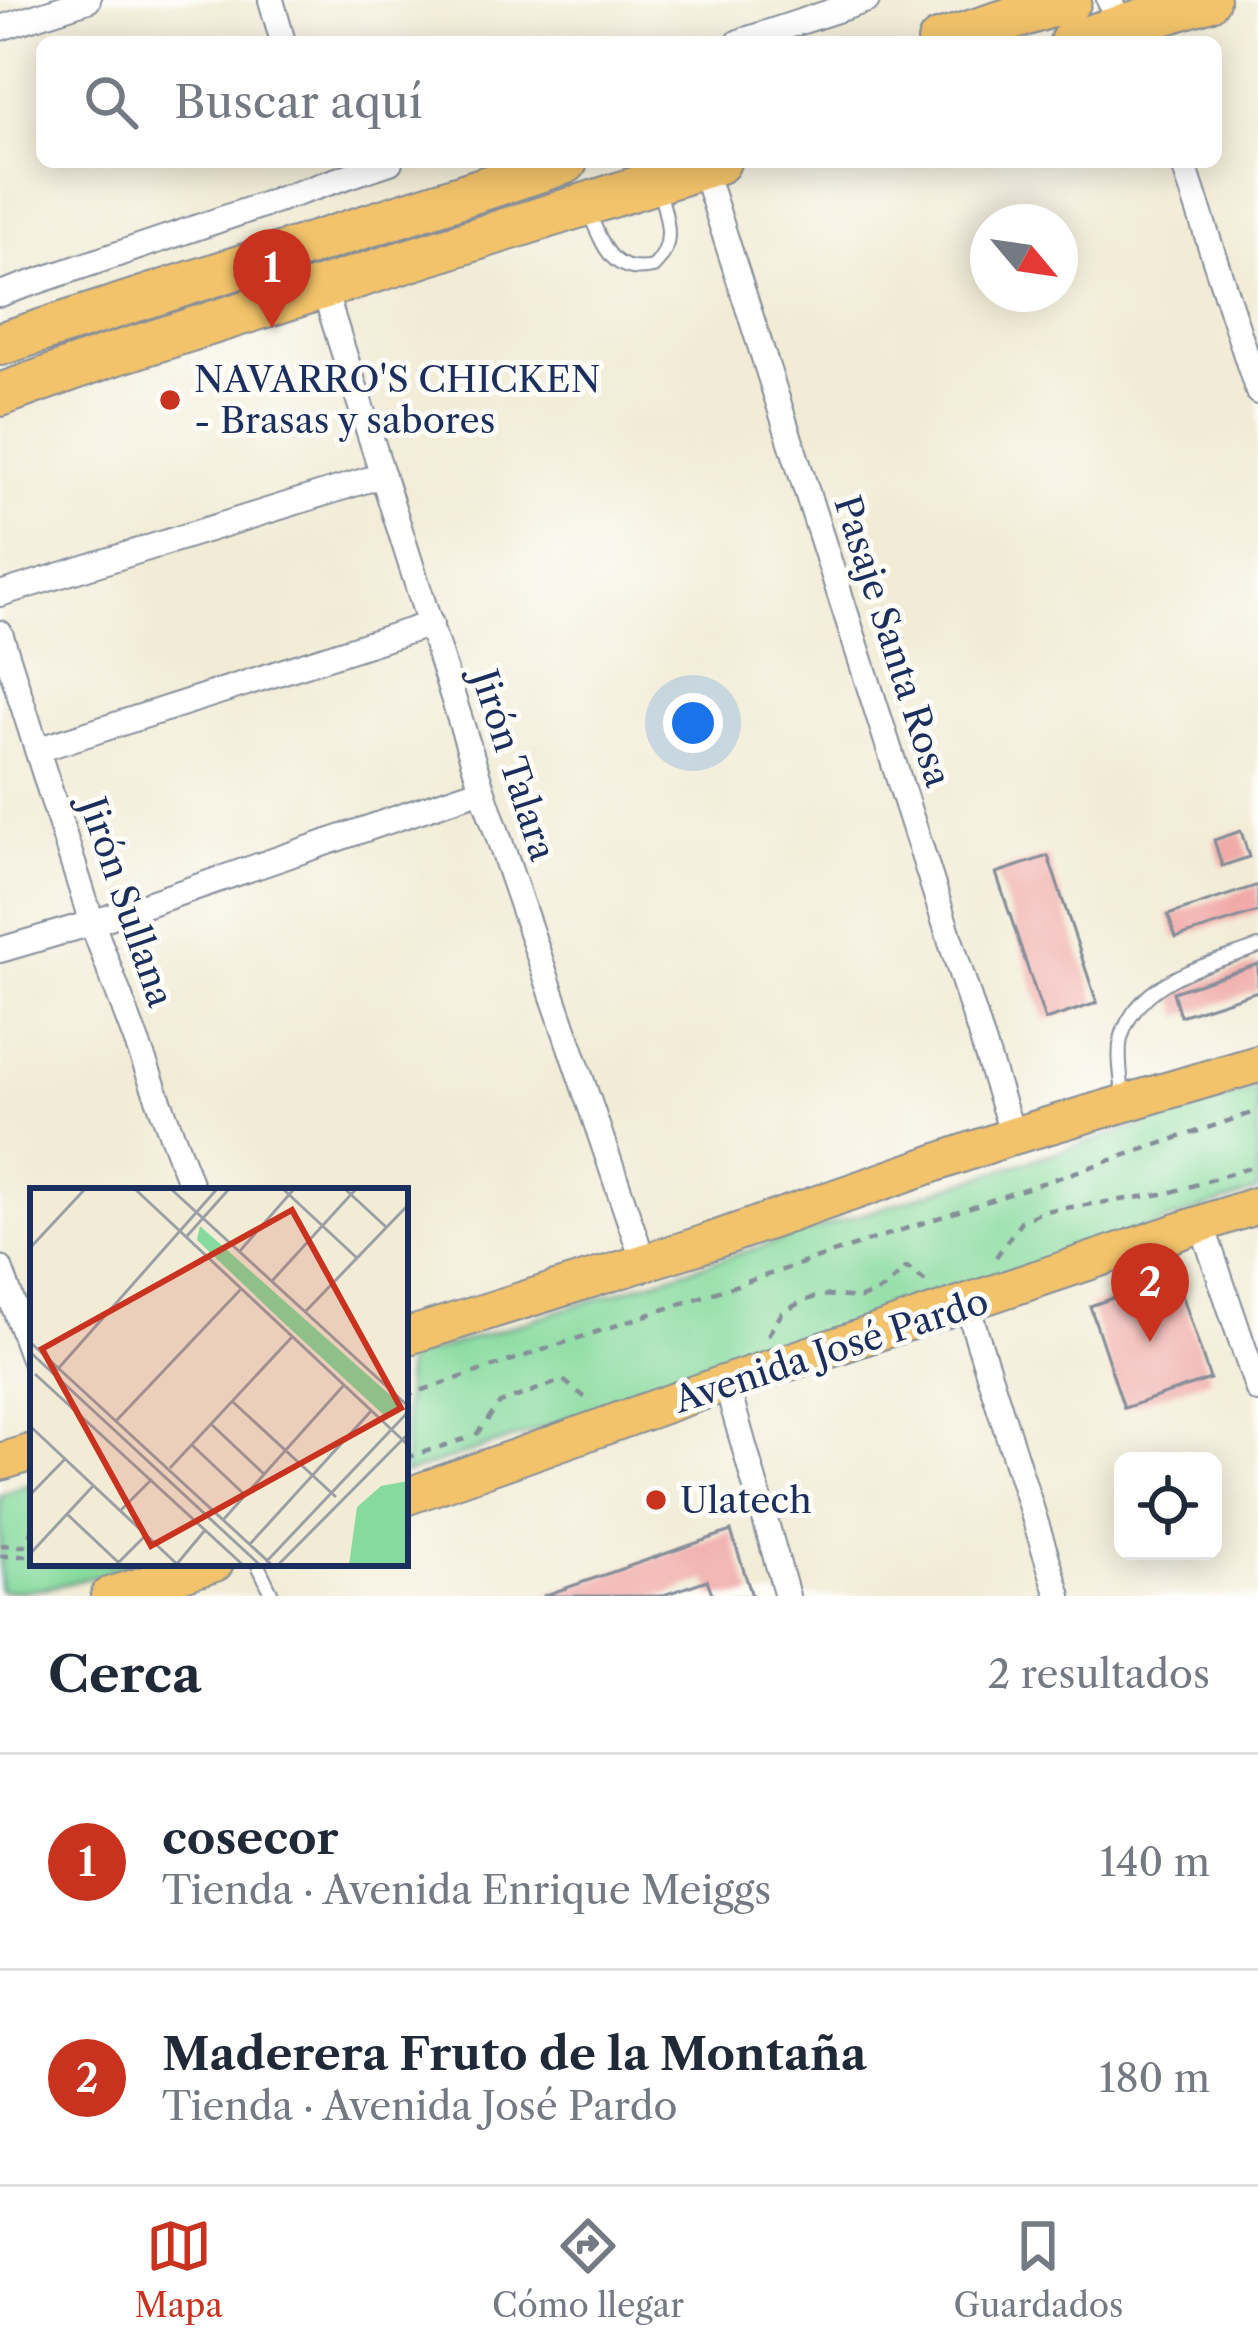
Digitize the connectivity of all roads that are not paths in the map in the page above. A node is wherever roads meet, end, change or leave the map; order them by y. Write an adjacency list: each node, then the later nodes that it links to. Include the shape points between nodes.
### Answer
1 (272, 0): 8 (street)
2 (867, 0): 9 (street)
3 (1070, 0): 10 (highway)
4 (1208, 0): 6 (highway)
5 (74, 2): 7 (street)
6 (1142, 21): 11 (highway)
7 (0, 28)
8 (282, 36)
9 (757, 36)
10 (958, 36)
11 (1091, 36)
12 (352, 168): 17 (street)
13 (547, 168): 22 (highway)
14 (701, 168): 18 (highway)
15 (712, 168): 36 (street, Pasaje Santa Rosa)
16 (1185, 168): 23 (street)
17 (321, 173): 21 (street)
18 (657, 182): 19 (highway); 19 (lane, via 669,230 668,248 653,267 618,264)
19 (585, 206): 20 (highway)
20 (323, 287): 24 (highway); 25 (street, Jirón Talara)
21 (0, 293)
22 (0, 344)
23 (1258, 392)
24 (0, 395)
25 (383, 475): 26 (street); 27 (street, Jirón Talara)
26 (0, 594)
27 (431, 624): 29 (street); 30 (street, Jirón Talara)
28 (0, 633): 29 (street, Jirón Sullana)
29 (37, 751): 31 (street, Jirón Sullana)
30 (482, 788): 31 (street); 40 (street, Jirón Talara)
31 (92, 922): 33 (street); 37 (street, Jirón Sullana)
32 (1258, 947): 35 (lane, via 1163,981 1139,1006 1121,1041)
33 (0, 950)
34 (1258, 1064): 35 (main road)
35 (1123, 1104): 36 (main road)
36 (1013, 1136): 40 (main road)
37 (192, 1188)
38 (1258, 1205): 39 (main road, Avenida José Pardo)
39 (1202, 1225): 42 (main road, Avenida José Pardo); 46 (street)
40 (644, 1263): 43 (main road)
41 (0, 1268): 44 (street)
42 (956, 1295): 45 (main road, Avenida José Pardo); 55 (street)
43 (408, 1336)
44 (30, 1351)
45 (726, 1383): 49 (main road, Avenida José Pardo); 54 (street)
46 (1258, 1390)
47 (30, 1453): 48 (main road)
48 (0, 1462)
49 (408, 1496)
50 (205, 1566): 52 (main road)
51 (258, 1566): 53 (lane)
52 (109, 1596)
53 (273, 1596)
54 (787, 1596)
55 (1059, 1596)

